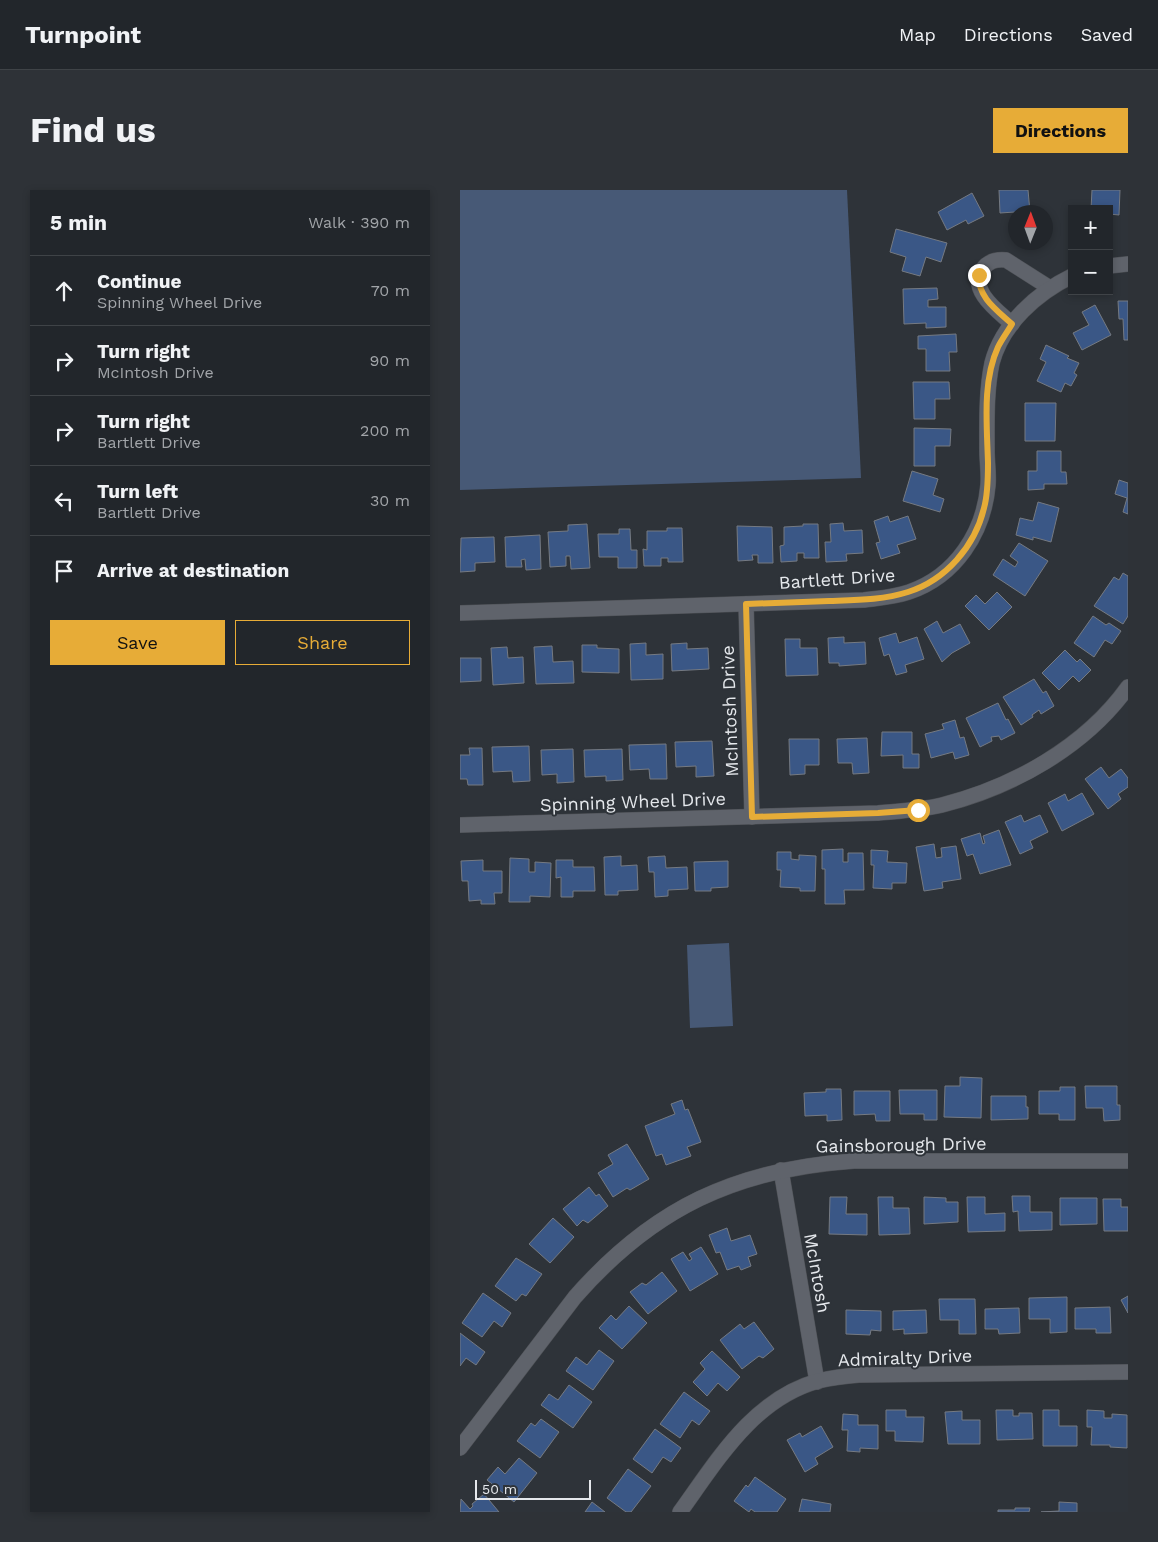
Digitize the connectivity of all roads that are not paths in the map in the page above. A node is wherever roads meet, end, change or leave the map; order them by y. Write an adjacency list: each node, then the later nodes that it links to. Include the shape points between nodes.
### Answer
1 (1128, 264): 2 (street)
2 (1113, 266)
3 (1068, 278): 4 (street, Bartlett Drive)
4 (1050, 288): 5 (street, Bartlett Drive, via 1029,304); 5 (street, via 1006,260 998,259 984,267 979,275 981,291)
5 (1012, 324): 6 (street, Bartlett Drive, via 993,362 987,393 988,483 985,507 973,537 954,564 923,586 887,598)
6 (746, 604): 7 (street, Bartlett Drive); 9 (street, McIntosh Drive)
7 (460, 612)
8 (1128, 687): 9 (street, Spinning Wheel Drive, via 1093,725 1050,759 1022,775 971,796 918,810)
9 (752, 817): 10 (street, Spinning Wheel Drive)
10 (460, 826)
11 (1128, 1161): 12 (street, Gainsborough Drive, via 854,1161)
12 (781, 1170): 14 (street, McIntosh); 15 (street, Gainsborough Drive, via 695,1200 616,1254 575,1296)
13 (1128, 1372): 14 (street, Admiralty Drive, via 859,1375)
14 (817, 1382): 16 (street, Admiralty Drive, via 780,1398 750,1421 735,1437)
15 (460, 1448)
16 (684, 1510)

